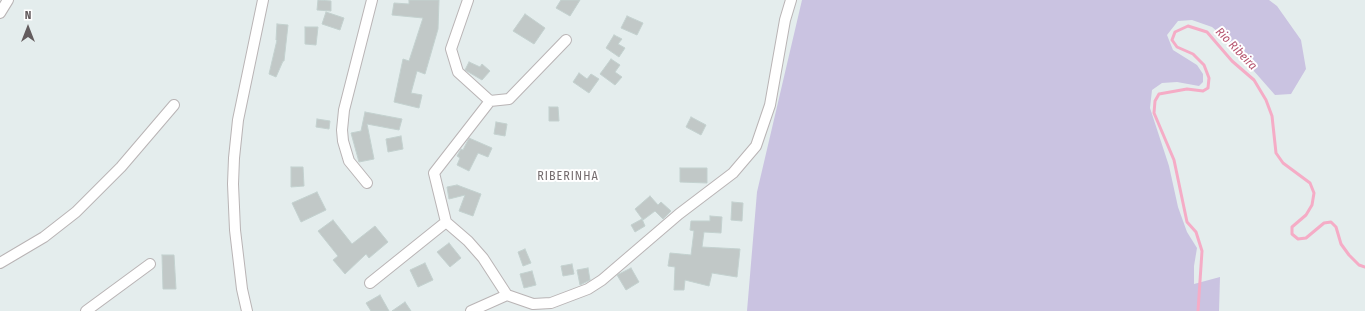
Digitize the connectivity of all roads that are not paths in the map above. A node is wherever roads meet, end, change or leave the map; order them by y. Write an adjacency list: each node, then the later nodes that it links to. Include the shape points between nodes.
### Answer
1 (8, 0): 6 (street)
2 (263, 0): 17 (street, via 238,120 234,158 235,230 242,289)
3 (372, 0): 10 (street, via 344,110 342,130 349,160)
4 (468, 0): 8 (street, via 450,49 458,72)
5 (791, 0): 15 (street, via 770,104 760,138 733,173 588,289 550,303 534,304)
6 (0, 13)
7 (566, 40): 8 (street, via 509,99)
8 (490, 100): 11 (street, via 434,173)
9 (174, 105): 12 (street, via 121,167 76,212 44,237)
10 (367, 183)
11 (446, 222): 14 (street); 15 (street, via 483,258)
12 (0, 263)
13 (150, 264): 16 (street)
14 (370, 283)
15 (507, 294): 18 (street)
16 (86, 311)
17 (248, 311)
18 (471, 311)

